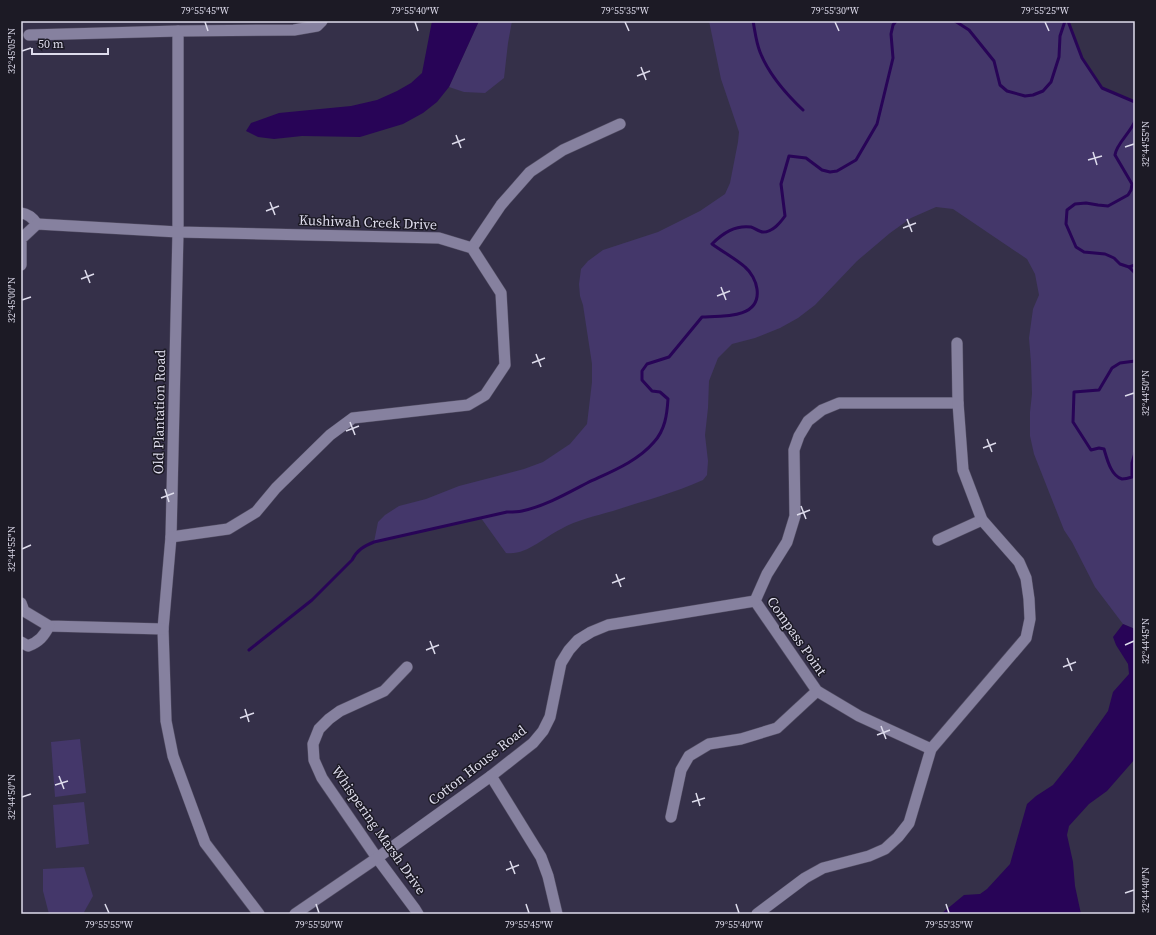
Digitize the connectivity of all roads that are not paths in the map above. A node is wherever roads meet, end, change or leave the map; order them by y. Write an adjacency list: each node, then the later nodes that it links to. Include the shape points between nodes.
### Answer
1 (322, 21): 2 (street, via 317,26 294,30)
2 (178, 31): 3 (street); 7 (street, Old Plantation Road)
3 (29, 35)
4 (620, 124): 9 (street, via 563,150 530,172 501,205)
5 (21, 213): 6 (street, via 29,215 34,220)
6 (33, 227): 7 (street, Kushiwah Creek Drive); 8 (street)
7 (178, 232): 9 (street, Kushiwah Creek Drive, via 440,238); 14 (street, Old Plantation Road)
8 (21, 239): 10 (street)
9 (472, 248): 14 (street, via 501,293 505,365 485,395 468,405 353,418 330,435 276,488 256,512 228,529)
10 (21, 265)
11 (957, 343): 12 (street)
12 (958, 402): 13 (street, via 963,470); 16 (street, Compass Point, via 839,403 822,410 808,420 794,450 794,516 787,542 767,574)
13 (982, 520): 15 (street); 23 (street, via 1019,562 1026,578 1030,619 1026,638)
14 (171, 537): 19 (street, Old Plantation Road)
15 (938, 540)
16 (755, 601): 22 (street, Compass Point); 24 (street, Cotton House Road, via 608,625 578,640 561,663 550,717 543,731 533,743)
17 (21, 603): 18 (street, via 24,611)
18 (49, 626): 19 (street); 20 (street, via 44,636 35,643 28,646)
19 (164, 629): 27 (street, Old Plantation Road, via 166,720 173,756 205,843)
20 (21, 642)
21 (407, 668): 26 (street, Whispering Marsh Drive, via 384,691 340,710 328,719 319,729 313,744 314,760 322,778)
22 (817, 690): 23 (street, Compass Point, via 859,716); 25 (street, via 777,728 741,739 709,744 689,756 681,770)
23 (931, 749): 31 (street, via 909,823 898,837 885,849 870,856 823,868 805,878)
24 (491, 776): 26 (street, Cotton House Road); 30 (street, via 541,857)
25 (671, 817)
26 (377, 858): 28 (street, Cotton House Road); 29 (street, Whispering Marsh Drive)
27 (258, 914)
28 (295, 914)
29 (418, 914)
30 (557, 914)
31 (757, 914)

